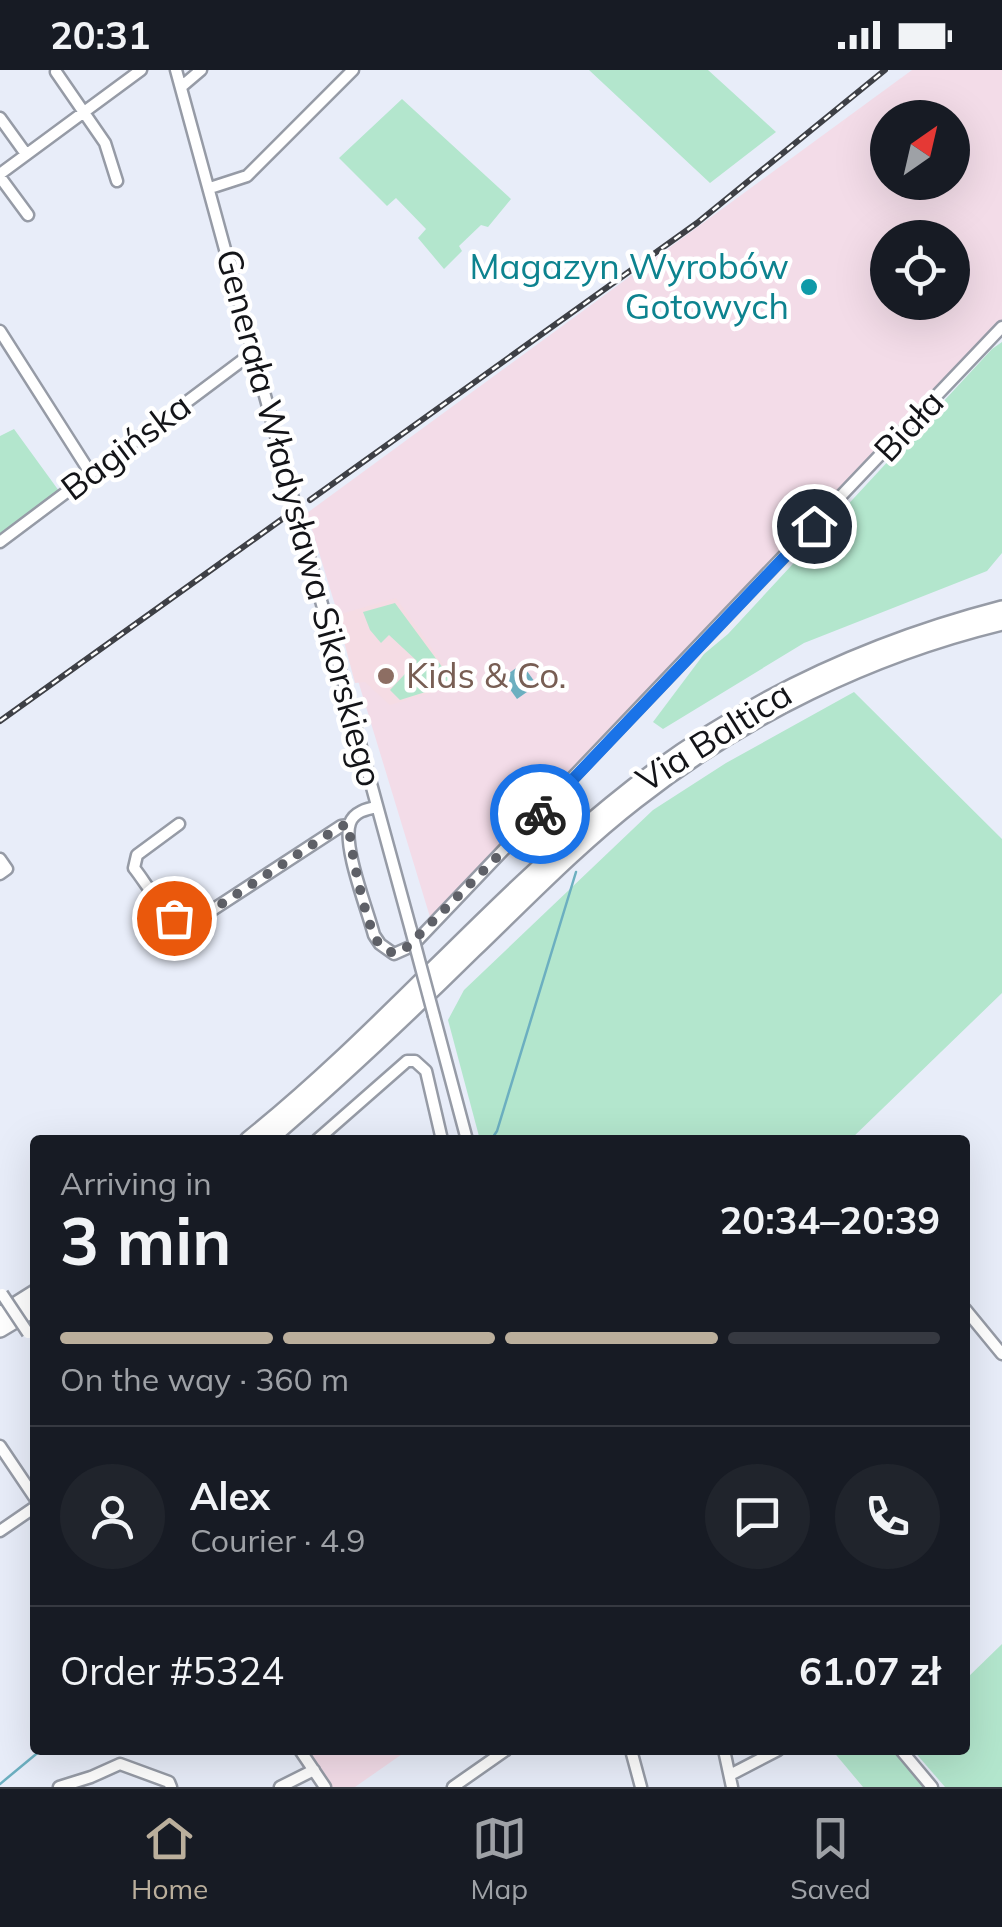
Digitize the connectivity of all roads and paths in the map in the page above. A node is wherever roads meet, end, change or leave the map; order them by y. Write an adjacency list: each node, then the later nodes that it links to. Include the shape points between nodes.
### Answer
1 (141, 70): 7 (street)
2 (176, 70): 6 (street, Generała Władysława Sikorskiego)
3 (201, 70): 6 (street)
4 (353, 70): 12 (street, via 247,176)
5 (56, 72): 7 (street)
6 (181, 87): 12 (street, Generała Władysława Sikorskiego)
7 (85, 112): 9 (street); 11 (street, via 105,143)
8 (0, 118): 9 (street)
9 (26, 154): 10 (street)
10 (0, 176): 13 (street)
11 (117, 181)
12 (210, 188): 16 (street, Generała Władysława Sikorskiego)
13 (28, 215)
14 (1002, 327): 23 (street, Biała, via 402,952 387,950 374,935)
15 (0, 331): 17 (street)
16 (252, 353): 17 (street, Bagińska); 21 (street, Generała Władysława Sikorskiego)
17 (91, 474): 18 (street, Bagińska)
18 (0, 542)
19 (1002, 609): 26 (highway, Via Baltica, via 821,673 670,760 572,838)
20 (1002, 622): 27 (highway, Via Baltica, via 842,676 674,772 566,860)
21 (377, 807): 23 (street); 30 (street, Generała Władysława Sikorskiego, bridge)
22 (179, 824): 23 (street, via 137,855 134,868 174,918 185,922)
23 (349, 825)
24 (0, 859): 25 (street, via 7,869)
25 (0, 874)
26 (254, 1135)
27 (274, 1135)
28 (323, 1135): 29 (street, via 398,1067 415,1061 426,1072)
29 (441, 1135)
30 (466, 1135)
31 (1, 1292): 37 (street, bridge)
32 (30, 1297): 35 (highway)
33 (30, 1311): 36 (highway)
34 (970, 1315): 38 (street)
35 (0, 1316)
36 (0, 1330)
37 (30, 1336)
38 (1002, 1354)
39 (0, 1446): 40 (street)
40 (30, 1491)
41 (30, 1510): 42 (street)
42 (0, 1530)
43 (304, 1755): 49 (street)
44 (499, 1755): 55 (street)
45 (632, 1755): 56 (street)
46 (725, 1755): 50 (street)
47 (770, 1755): 50 (street)
48 (906, 1755): 57 (street)
49 (314, 1770): 53 (street); 54 (street)
50 (731, 1781)
51 (59, 1787): 52 (street, via 120,1764)
52 (172, 1787)
53 (280, 1787)
54 (325, 1787)
55 (453, 1787)
56 (641, 1787)
57 (932, 1787)

